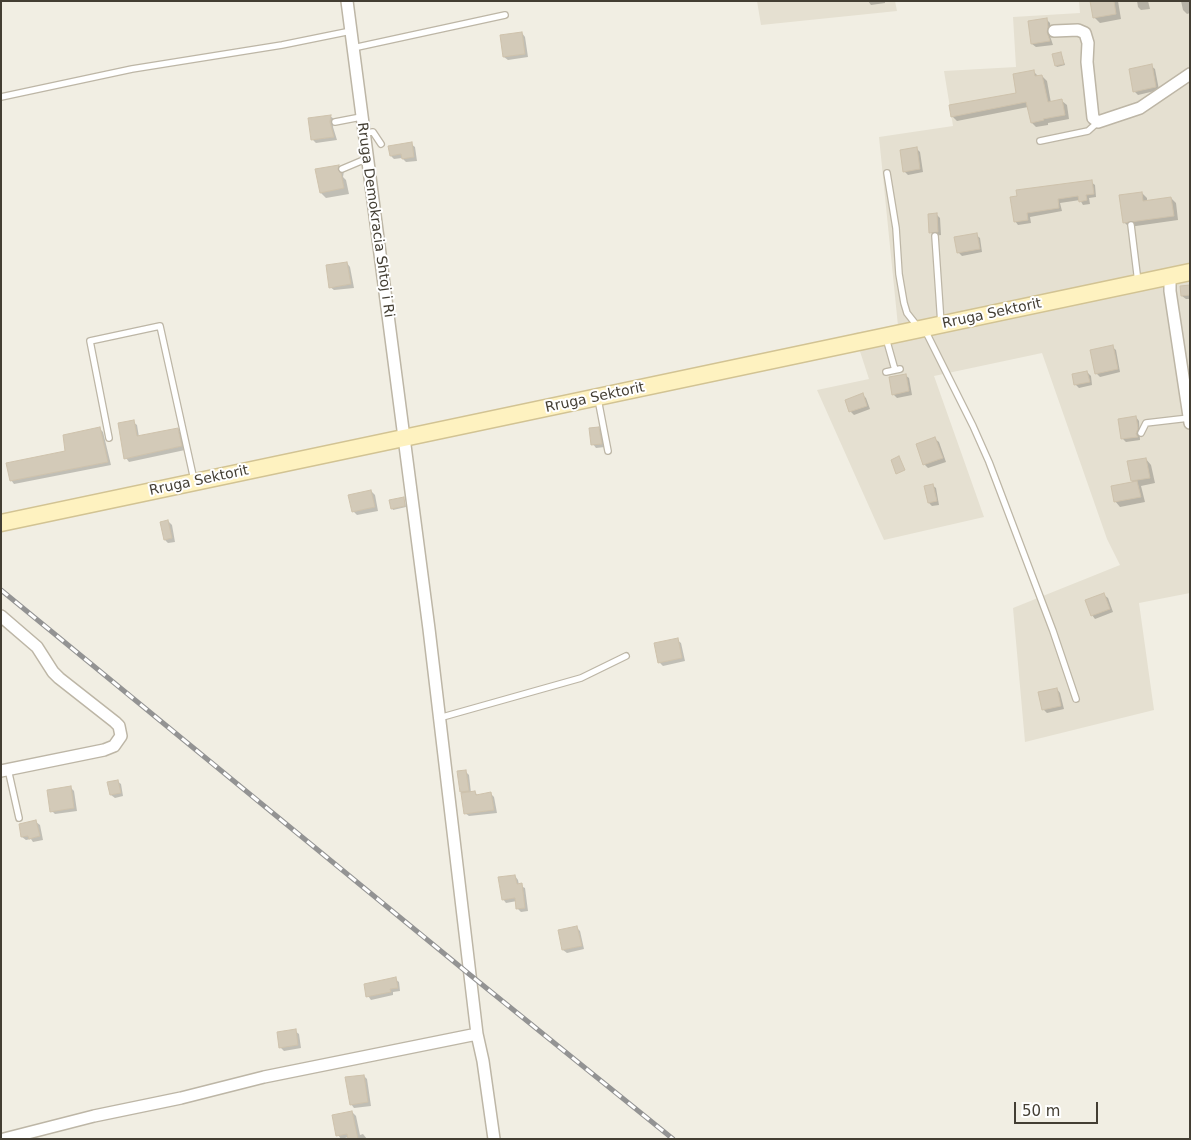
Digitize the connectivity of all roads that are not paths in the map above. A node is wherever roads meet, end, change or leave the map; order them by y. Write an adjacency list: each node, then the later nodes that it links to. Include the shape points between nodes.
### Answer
1 (347, 1): 3 (street, Rruga Demokracia Shtoj i Ri)
2 (505, 15): 5 (lane)
3 (351, 31): 5 (street, Rruga Demokracia Shtoj i Ri); 7 (lane, via 132,69)
4 (1054, 31): 10 (street, via 1078,30 1085,33 1092,118)
5 (352, 48): 8 (street, Rruga Demokracia Shtoj i Ri)
6 (1190, 74): 10 (street, via 1140,108)
7 (1, 97)
8 (361, 117): 9 (lane); 11 (street, Rruga Demokracia Shtoj i Ri)
9 (335, 122)
10 (1098, 122): 12 (lane, via 1088,131)
11 (363, 133): 13 (lane, via 373,132); 14 (street, Rruga Demokracia Shtoj i Ri)
12 (1040, 141)
13 (381, 144)
14 (367, 160): 15 (lane); 32 (street, Rruga Demokracia Shtoj i Ri)
15 (342, 170)
16 (887, 173): 23 (lane, via 904,304 907,313)
17 (1131, 225): 21 (lane)
18 (935, 236): 22 (lane)
19 (1190, 272): 20 (street, Rruga Sektorit)
20 (1170, 276): 21 (street, Rruga Sektorit); 26 (street)
21 (1138, 283): 22 (street, Rruga Sektorit)
22 (941, 325): 23 (street, Rruga Sektorit)
23 (922, 329): 24 (street, Rruga Sektorit); 38 (lane, via 989,462)
24 (886, 336): 25 (lane, via 898,369); 27 (street, Rruga Sektorit)
25 (886, 372)
26 (1186, 376): 28 (street)
27 (598, 397): 32 (street, Rruga Sektorit); 33 (lane)
28 (1189, 418): 29 (street); 30 (lane, via 1146,423)
29 (1190, 423)
30 (1140, 433)
31 (109, 438): 34 (lane, via 90,341 160,326)
32 (404, 438): 34 (street, Rruga Sektorit); 39 (street, Rruga Demokracia Shtoj i Ri)
33 (608, 451)
34 (194, 482): 35 (street, Rruga Sektorit)
35 (1, 523)
36 (1, 616): 40 (street, via 37,647 59,678 115,722 120,730 119,740 111,748)
37 (626, 656): 39 (lane, via 581,678)
38 (1076, 699)
39 (439, 718): 42 (street, Rruga Demokracia Shtoj i Ri)
40 (5, 770): 41 (lane)
41 (19, 818)
42 (477, 1034): 43 (street, via 264,1077); 44 (street, Rruga Demokracia Shtoj i Ri)
43 (4, 1139)
44 (494, 1139)

